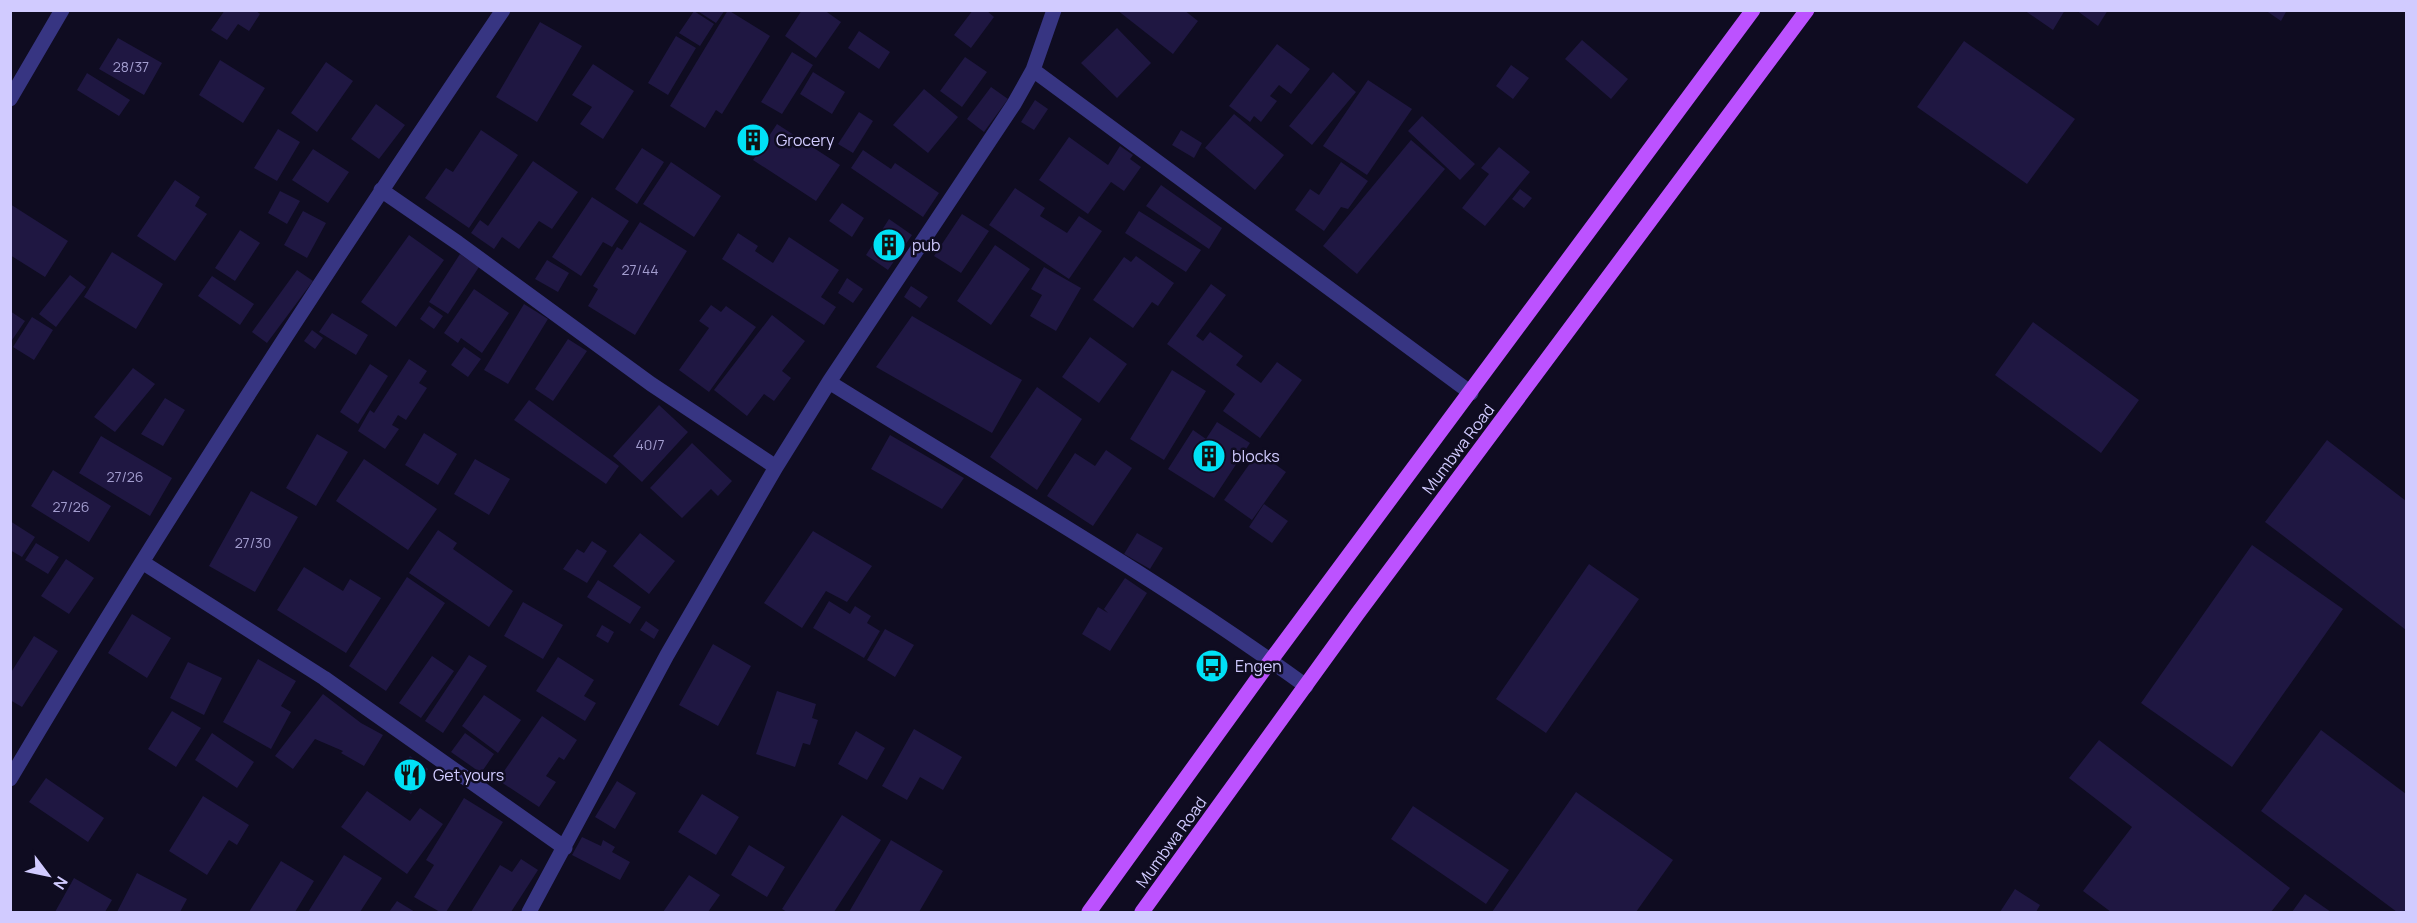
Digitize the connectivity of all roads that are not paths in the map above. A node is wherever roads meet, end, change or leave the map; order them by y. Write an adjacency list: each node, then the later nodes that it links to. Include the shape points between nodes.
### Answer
1 (62, 10): 7 (street)
2 (503, 10): 8 (street)
3 (1054, 10): 6 (street)
4 (1753, 10): 10 (main road, Mumbwa Road)
5 (1807, 10): 14 (main road, Mumbwa Road)
6 (1033, 70): 9 (street); 10 (street)
7 (10, 99)
8 (381, 190): 11 (street, via 651,384); 12 (street)
9 (830, 382): 11 (street); 13 (street, via 1083,537)
10 (1471, 393): 13 (main road, Mumbwa Road)
11 (776, 467): 16 (street, via 667,655)
12 (142, 562): 15 (street); 16 (street, via 324,678)
13 (1271, 660): 14 (street); 18 (main road, Mumbwa Road)
14 (1306, 686): 19 (main road, Mumbwa Road)
15 (10, 779)
16 (565, 848): 17 (street)
17 (529, 912)
18 (1089, 912)
19 (1142, 912)

